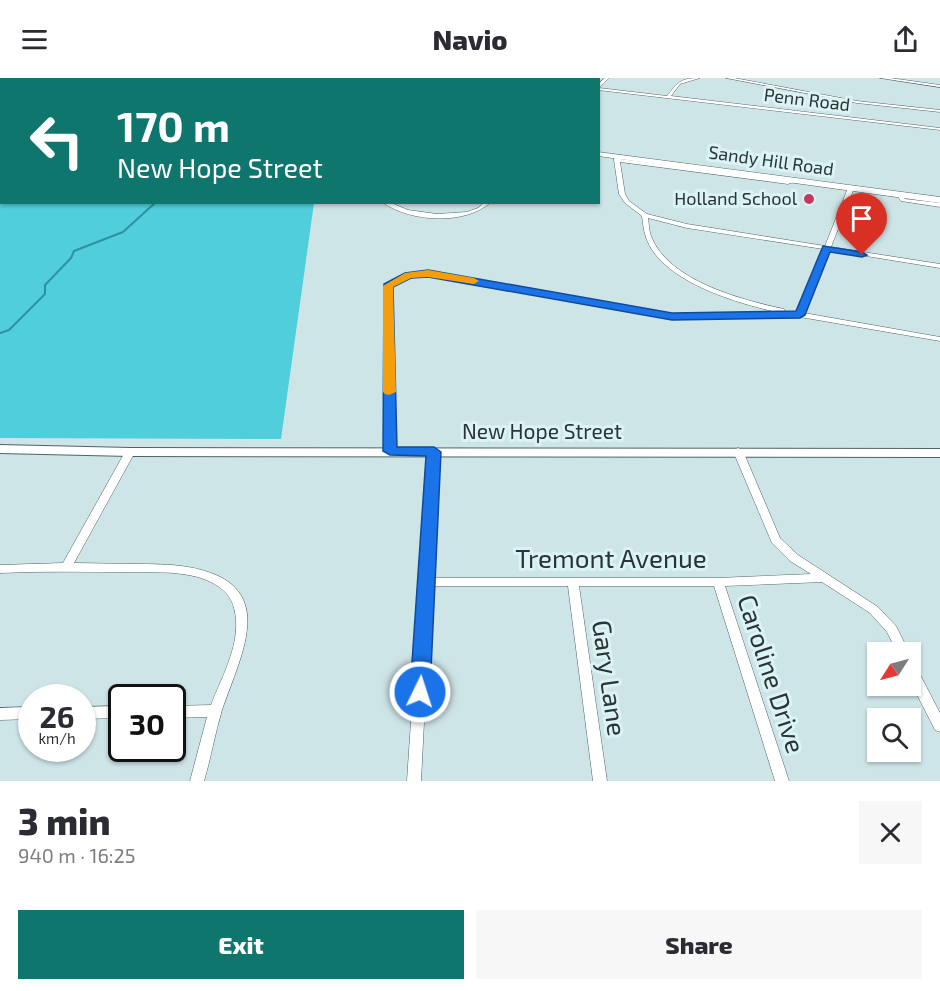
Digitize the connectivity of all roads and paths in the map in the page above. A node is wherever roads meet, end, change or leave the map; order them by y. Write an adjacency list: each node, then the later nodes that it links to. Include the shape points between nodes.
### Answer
1 (698, 78): 6 (street, via 679,84)
2 (728, 78): 7 (street, via 857,102)
3 (882, 78): 4 (street)
4 (940, 86)
5 (600, 88): 6 (street, Penn Road)
6 (668, 97): 8 (street, Penn Road)
7 (940, 111)
8 (940, 129)
9 (600, 154): 10 (main road, Sandy Hill Road)
10 (617, 158): 11 (main road, Sandy Hill Road); 17 (street, via 622,194)
11 (851, 188): 12 (main road, Sandy Hill Road); 18 (street)
12 (900, 195): 13 (main road, Sandy Hill Road); 16 (street, via 903,200)
13 (940, 200)
14 (388, 204): 15 (street, via 399,210 445,216 479,210)
15 (486, 204)
16 (940, 205)
17 (645, 215): 18 (street, via 672,223); 20 (street, via 650,241 657,253 681,274 699,285 759,307)
18 (826, 248): 19 (street); 20 (street)
19 (940, 266)
20 (800, 315): 21 (street); 23 (street, via 672,317 447,276 409,275 388,286)
21 (940, 339)
22 (0, 449): 25 (street, New Hope Street)
23 (390, 451): 25 (street, New Hope Street); 26 (street, New Hope Street)
24 (738, 451): 26 (street, New Hope Street); 27 (street, New Hope Street); 30 (street, via 776,540)
25 (130, 452): 28 (street)
26 (434, 452): 32 (street)
27 (940, 453)
28 (66, 567): 29 (street); 37 (street, via 177,569 226,586 242,611 242,628)
29 (0, 569)
30 (824, 578): 33 (street, Tremont Avenue); 34 (street, via 874,610)
31 (573, 581): 32 (street, Tremont Avenue); 33 (street, Tremont Avenue); 43 (street, Gary Lane)
32 (427, 582): 42 (street)
33 (718, 582): 44 (street, Caroline Drive)
34 (898, 642)
35 (921, 689): 40 (street)
36 (186, 711): 37 (street)
37 (216, 711): 41 (street)
38 (18, 713): 39 (street)
39 (0, 714)
40 (940, 726)
41 (197, 781)
42 (414, 781)
43 (600, 781)
44 (782, 781)

